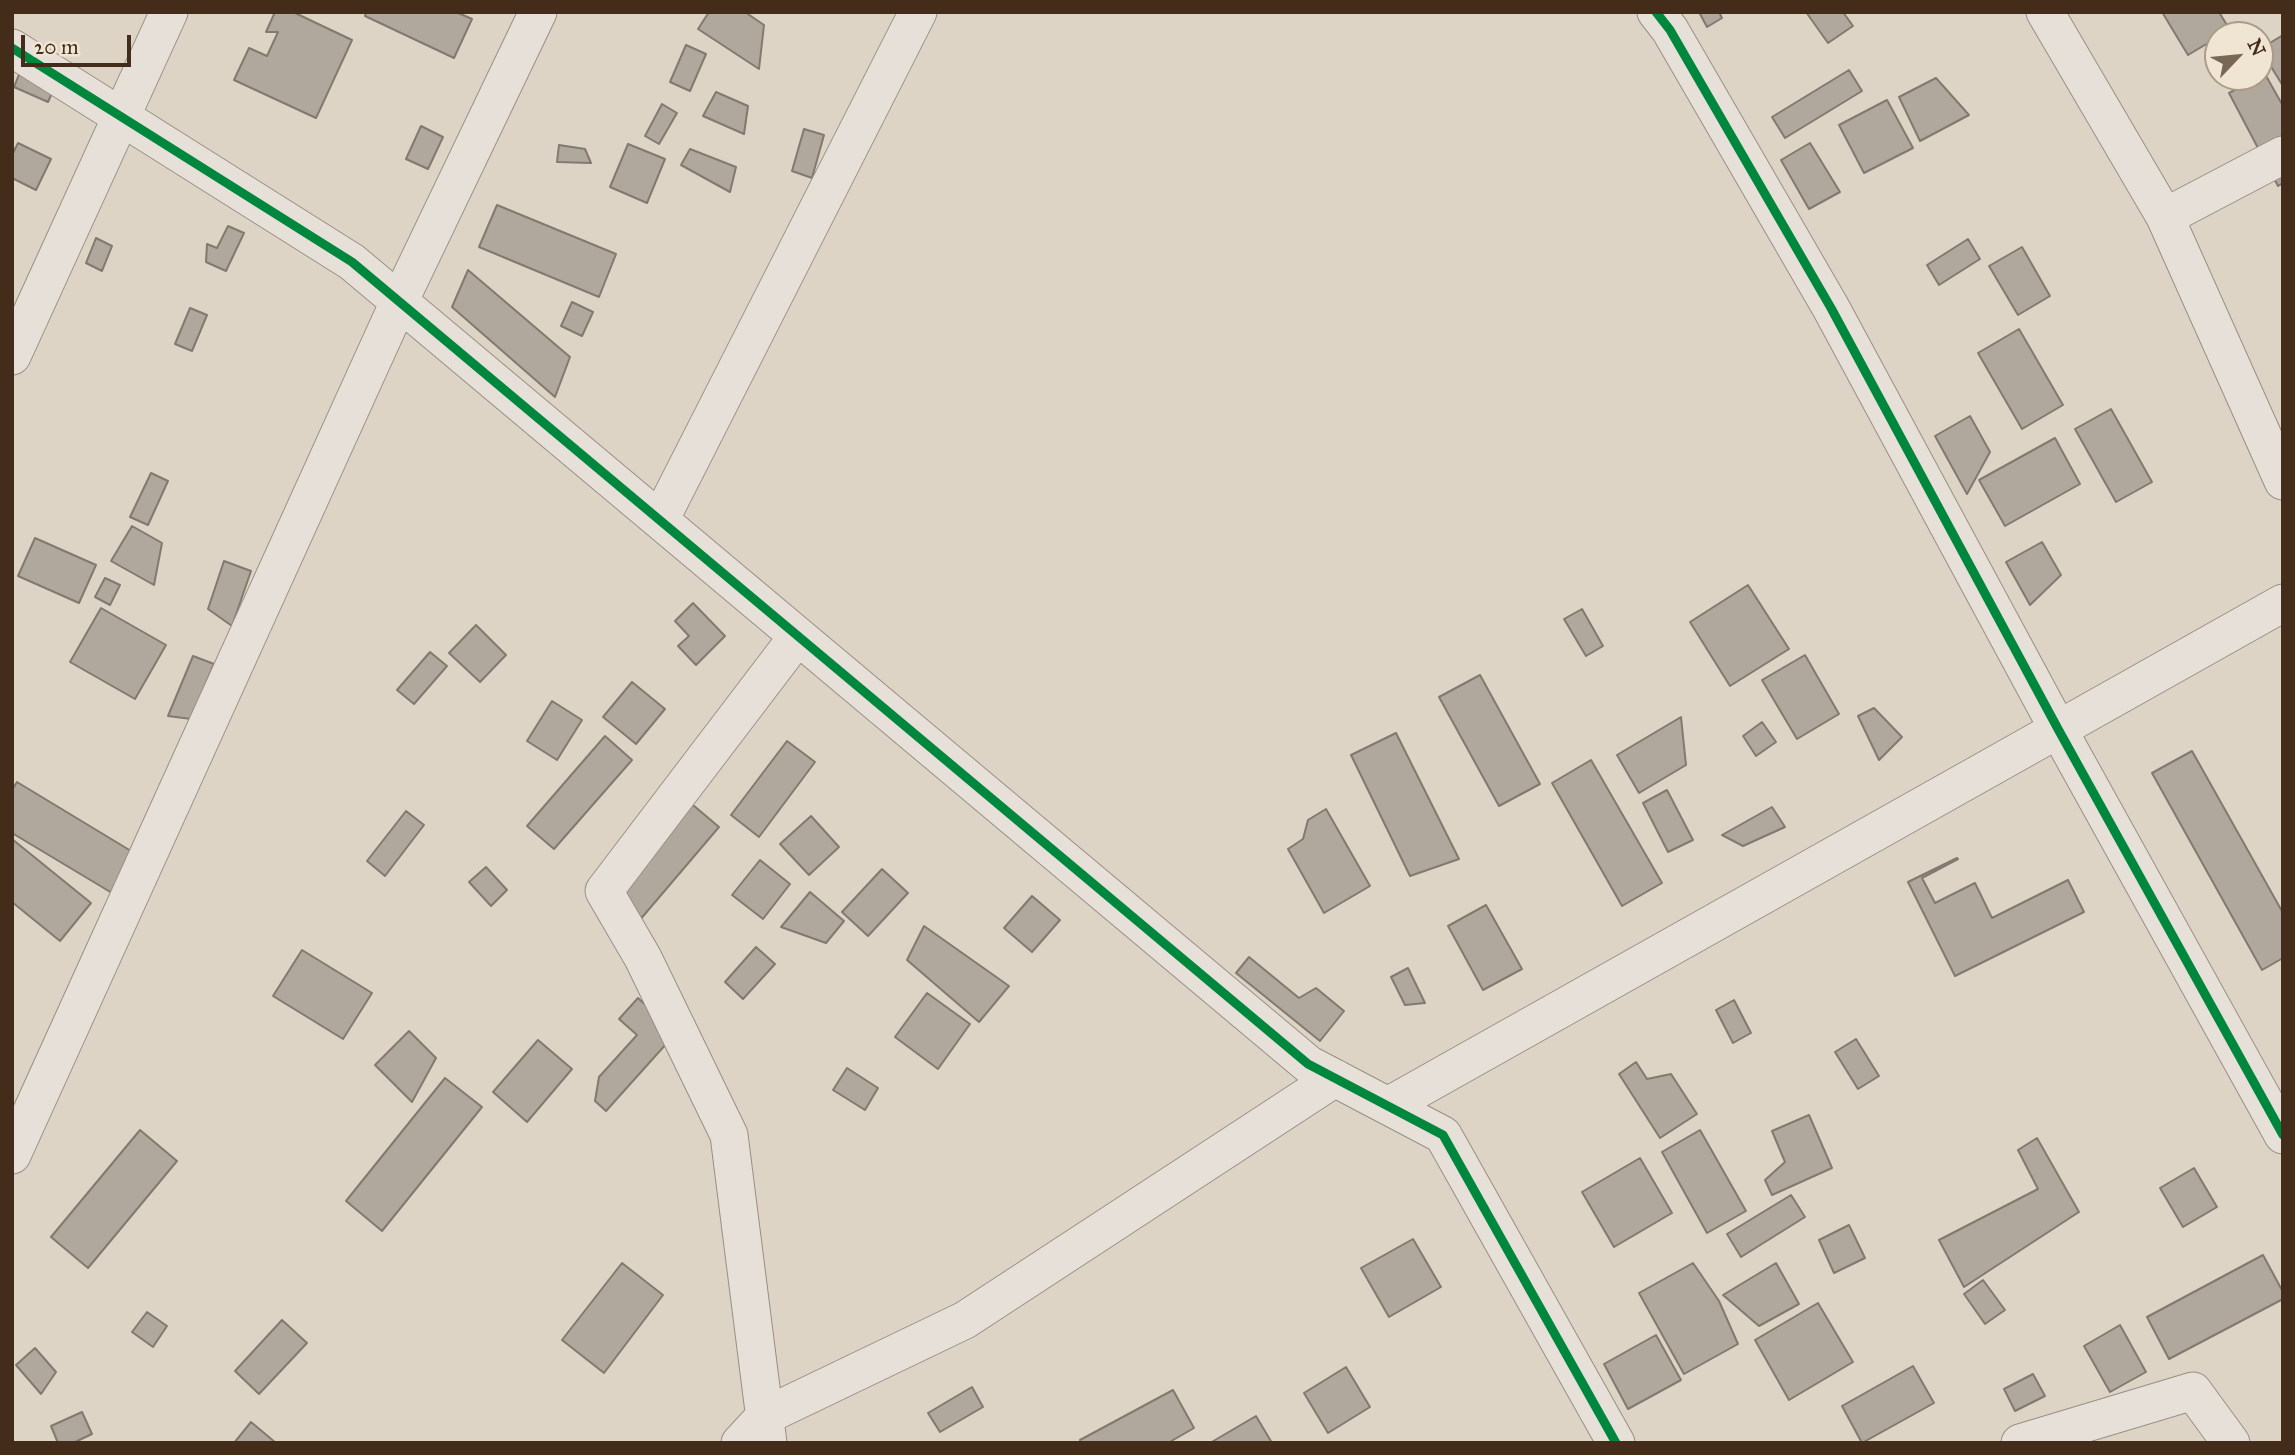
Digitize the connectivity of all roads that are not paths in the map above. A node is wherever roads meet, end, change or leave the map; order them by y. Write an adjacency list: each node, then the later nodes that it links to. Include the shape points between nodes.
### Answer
1 (169, 12): 7 (street)
2 (538, 12): 10 (street)
3 (918, 12): 13 (street)
4 (1656, 12): 16 (street, via 1831,308)
5 (2045, 12): 9 (street)
6 (12, 48): 7 (street)
7 (121, 117): 10 (street, via 352,262); 11 (street)
8 (2283, 155): 9 (street)
9 (2165, 217): 12 (street)
10 (399, 302): 13 (street); 20 (street)
11 (12, 356)
12 (2283, 481)
13 (660, 520): 15 (street)
14 (2283, 603): 16 (street)
15 (798, 636): 17 (street, via 1308,1064); 21 (street, via 604,891 643,958 729,1135)
16 (2058, 729): 18 (street); 19 (street)
17 (1335, 1078): 18 (street); 21 (street, via 965,1320)
18 (1388, 1105): 23 (street, via 1443,1135)
19 (2283, 1135)
20 (12, 1156)
21 (766, 1430): 22 (street)
22 (740, 1443)
23 (1616, 1443)
24 (2020, 1443): 25 (street, via 2193,1391)
25 (2231, 1443)

